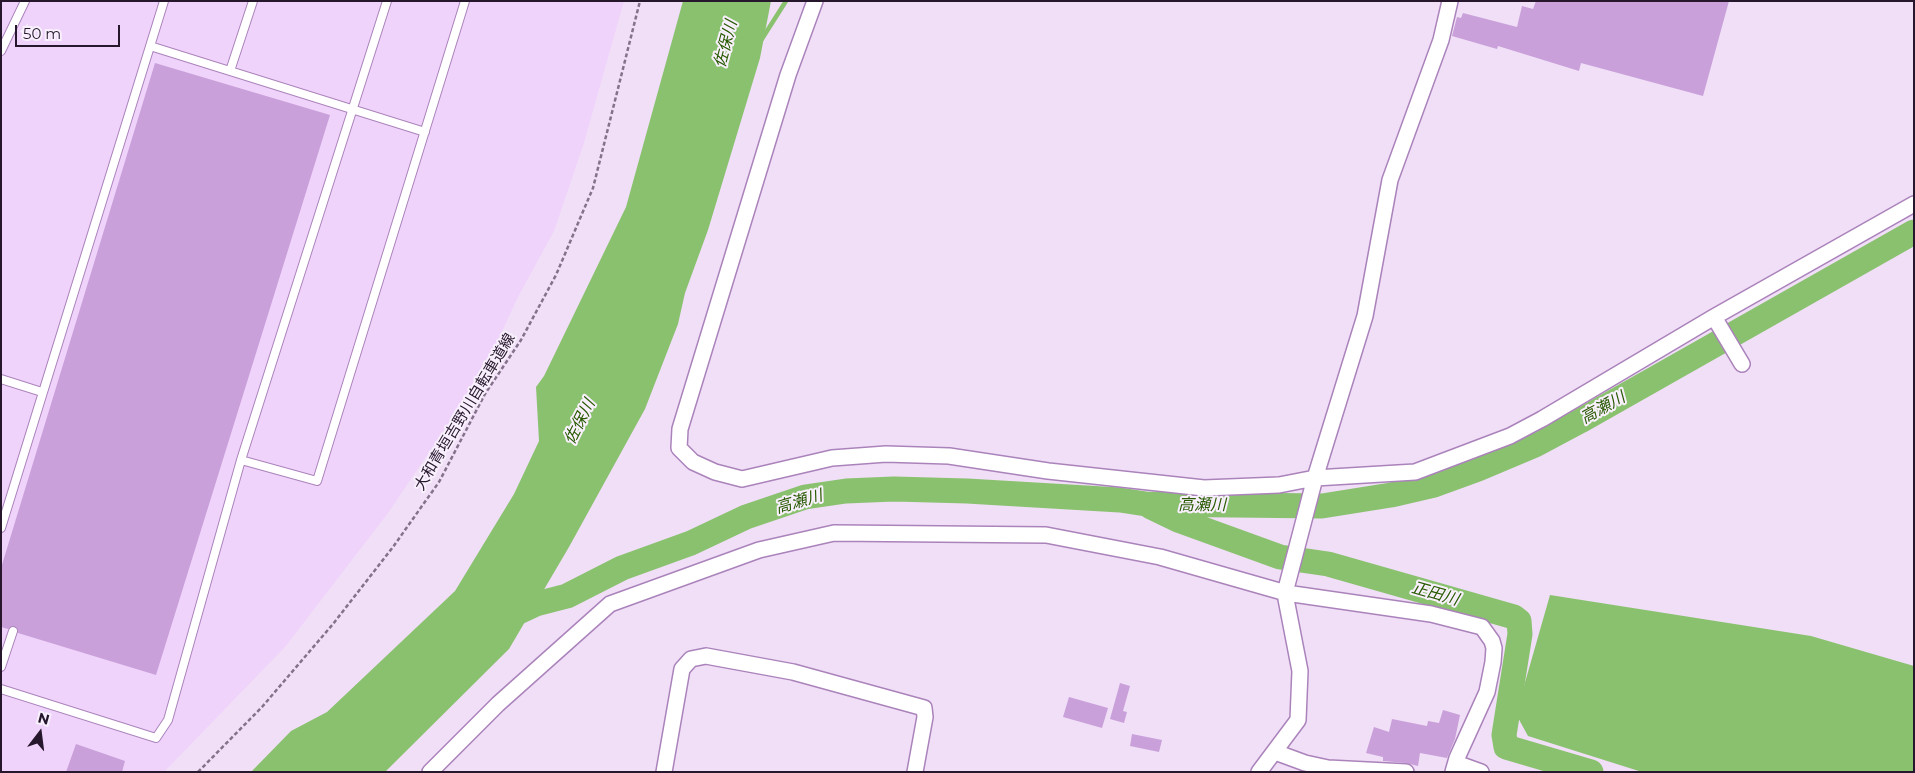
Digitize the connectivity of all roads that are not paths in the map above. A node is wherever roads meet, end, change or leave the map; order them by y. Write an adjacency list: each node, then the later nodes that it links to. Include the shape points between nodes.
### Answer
1 (25, 1): 9 (lane)
2 (164, 1): 8 (lane)
3 (252, 1): 10 (lane)
4 (387, 1): 11 (lane)
5 (465, 1): 12 (lane)
6 (815, 1): 19 (street, via 788,74 680,429 679,448 692,462 742,479 832,458 886,454 949,456 1048,471 1204,488)
7 (1450, 1): 19 (street, via 1441,40 1390,180 1365,316)
8 (150, 46): 10 (lane); 17 (lane)
9 (1, 51)
10 (230, 71): 11 (lane)
11 (354, 111): 12 (lane); 18 (lane)
12 (426, 132): 18 (lane, via 318,481)
13 (1914, 204): 14 (street)
14 (1715, 320): 15 (street); 19 (street, via 1510,436 1416,472)
15 (1742, 364)
16 (1, 379): 17 (lane)
17 (42, 392): 20 (lane)
18 (241, 460): 24 (lane, via 168,720 156,738)
19 (1314, 481): 21 (street, via 1294,549)
20 (1, 528)
21 (1286, 593): 25 (street, via 1300,671 1298,720); 26 (street, via 1431,614 1482,627 1487,632 1494,648 1487,692); 27 (street, via 1160,557 1046,535 834,533 759,550 610,604 498,704)
22 (13, 631): 23 (lane)
23 (1, 667)
24 (1, 689)
25 (1275, 752): 30 (street); 31 (street, via 1328,768)
26 (1454, 767): 32 (street)
27 (430, 772)
28 (664, 772): 29 (street, via 682,669 691,659 706,656 793,672 924,708)
29 (915, 772)
30 (1259, 772)
31 (1406, 772)
32 (1482, 772)

